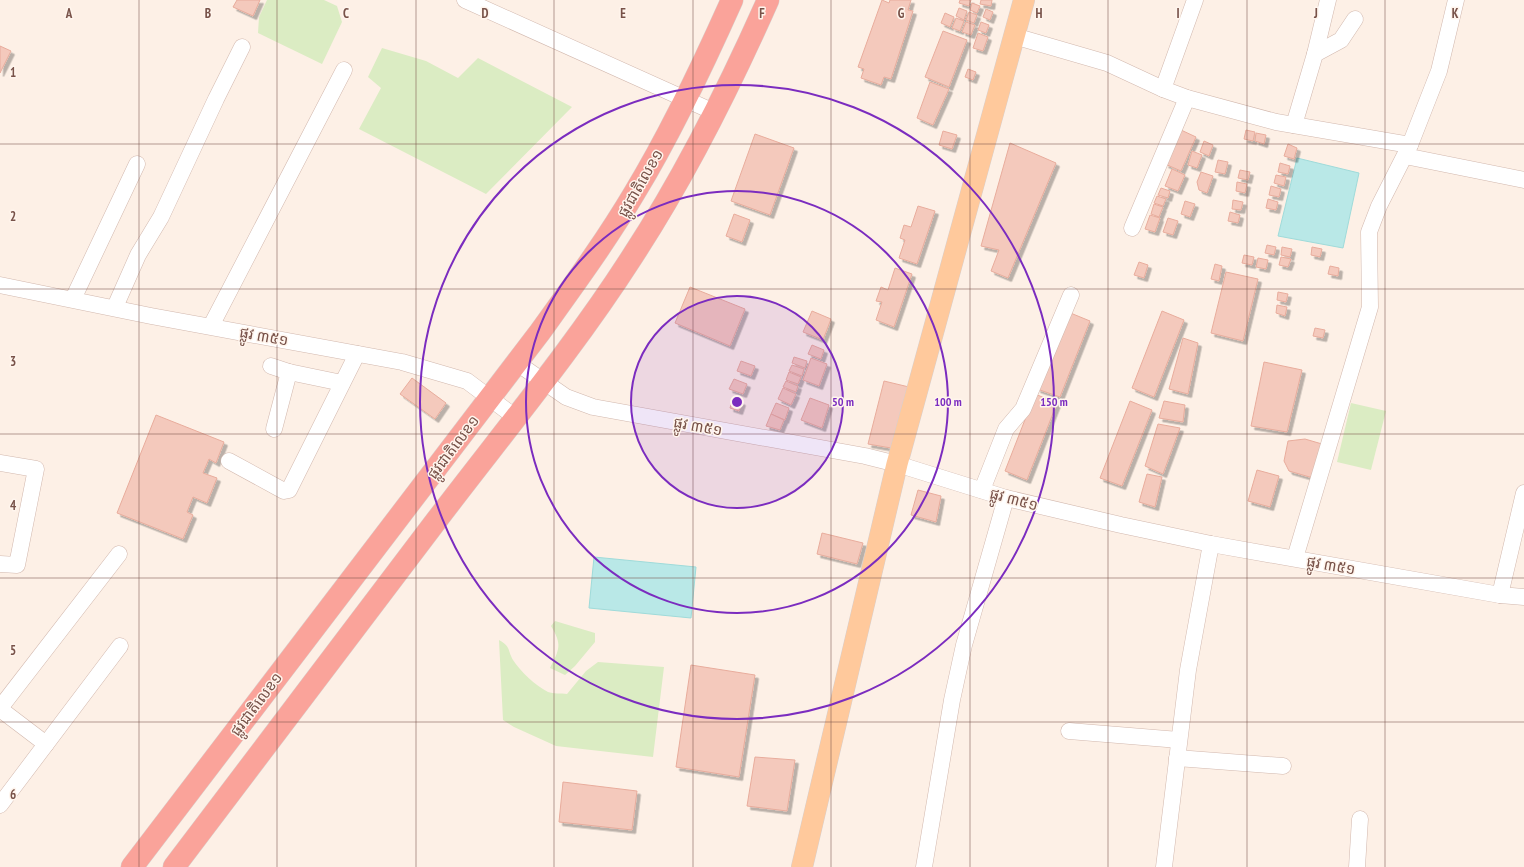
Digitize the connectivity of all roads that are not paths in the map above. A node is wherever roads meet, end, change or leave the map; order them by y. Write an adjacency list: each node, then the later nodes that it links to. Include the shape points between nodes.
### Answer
1 (465, 0): 14 (street)
2 (732, 0): 14 (highway, ផ្លូវជាតិលេខ១)
3 (768, 0): 16 (highway, ផ្លូវជាតិលេខ១)
4 (1024, 0): 9 (main road)
5 (1328, 0): 11 (street)
6 (1456, 0): 18 (street, via 1439,71)
7 (1190, 1): 13 (street)
8 (1355, 19): 11 (street, via 1341,40)
9 (1014, 36): 13 (street, via 1107,63); 38 (main road)
10 (242, 47): 25 (street, via 161,217 138,255)
11 (1315, 54): 17 (street)
12 (344, 70): 26 (street)
13 (1163, 89): 15 (street)
14 (685, 98): 16 (street); 28 (highway, ផ្លូវជាតិលេខ១, via 636,191 602,246)
15 (1187, 98): 17 (street); 21 (street)
16 (714, 112): 31 (highway, ផ្លូវជាតិលេខ១, via 665,204 631,259)
17 (1294, 125): 18 (street)
18 (1408, 150): 20 (street); 44 (street, via 1379,206 1369,232 1370,307)
19 (137, 164): 24 (street)
20 (1524, 180)
21 (1132, 228)
22 (0, 285): 24 (street, ផ្លូវ ៣៥១)
23 (1071, 295): 39 (street, via 1023,408 1006,429)
24 (73, 299): 25 (street, ផ្លូវ ៣៥១)
25 (115, 307): 26 (street, ផ្លូវ ៣៥១)
26 (211, 326): 27 (street, ផ្លូវ ៣៥១)
27 (357, 354): 32 (street); 33 (street, ផ្លូវ ៣៥១, via 402,362 467,381)
28 (517, 363): 31 (street, ផ្លូវ ៣៥១); 33 (highway, ផ្លូវជាតិលេខ១)
29 (271, 366): 30 (street)
30 (290, 372): 32 (street); 35 (street)
31 (542, 382): 34 (highway, ផ្លូវជាតិលេខ១); 38 (street, ផ្លូវ ៣៥១, via 566,397 593,407)
32 (342, 383): 36 (street, via 290,490 284,491)
33 (490, 398): 34 (street, ផ្លូវ ៣៥១); 57 (highway, ផ្លូវជាតិលេខ១)
34 (515, 417): 58 (highway, ផ្លូវជាតិលេខ១)
35 (274, 429)
36 (229, 461)
37 (0, 463): 45 (street, via 36,469 17,565)
38 (897, 464): 39 (street, ផ្លូវ ៣៥១); 59 (main road)
39 (982, 490): 41 (street, ផ្លូវ ៣៥១)
40 (1524, 493): 46 (street)
41 (1006, 498): 42 (street, ផ្លូវ ៣៥១); 60 (street, via 964,645 952,700)
42 (1211, 544): 44 (street, ផ្លូវ ៣៥១); 51 (street, via 1188,670)
43 (120, 554): 49 (street)
44 (1295, 558): 46 (street, ផ្លូវ ៣៥១)
45 (0, 564)
46 (1500, 595): 47 (street, ផ្លូវ ៣៥១)
47 (1524, 597)
48 (120, 646): 52 (street)
49 (0, 709): 52 (street)
50 (1069, 731): 51 (street)
51 (1179, 740): 53 (street)
52 (46, 744): 55 (street)
53 (1177, 758): 54 (street); 61 (street)
54 (1283, 766)
55 (0, 805)
56 (1360, 819): 62 (street)
57 (134, 866)
58 (174, 867)
59 (802, 867)
60 (924, 867)
61 (1164, 867)
62 (1357, 867)

